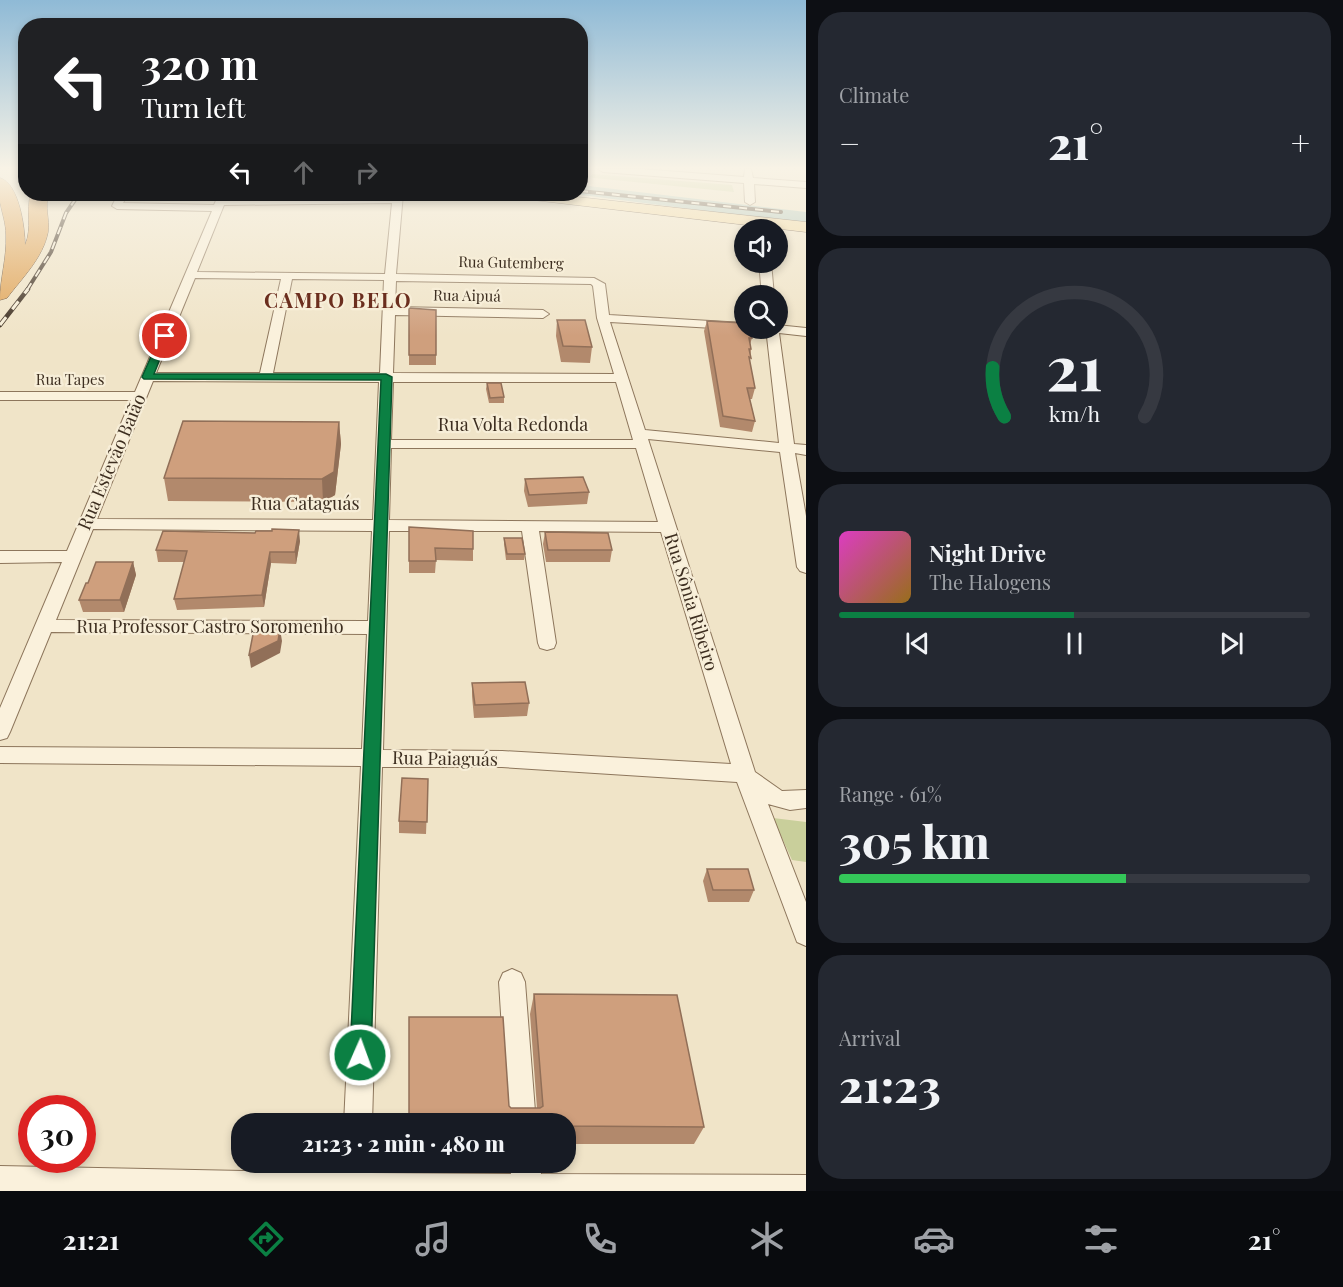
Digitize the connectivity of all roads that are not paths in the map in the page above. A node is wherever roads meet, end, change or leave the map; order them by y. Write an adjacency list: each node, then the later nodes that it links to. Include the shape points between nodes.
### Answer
1 (15, 225): 10 (highway)
2 (39, 225): 10 (highway, via 32,252)
3 (211, 225): 7 (street, Rua Estevão Baião)
4 (395, 225): 9 (street)
5 (788, 226): 6 (main road)
6 (806, 227)
7 (190, 275): 8 (street, Rua Gutemberg); 21 (street, Rua Estevão Baião)
8 (287, 276): 9 (street, Rua Gutemberg); 20 (street)
9 (390, 276): 11 (street, Rua Gutemberg); 13 (street)
10 (12, 277): 12 (highway)
11 (580, 279): 15 (street, Rua Sônia Ribeiro, via 599,284)
12 (0, 294)
13 (389, 311): 14 (street, Rua Aipuá); 22 (street)
14 (543, 314)
15 (603, 318): 16 (street); 23 (street, Rua Sônia Ribeiro)
16 (734, 326)
17 (788, 330): 18 (street)
18 (806, 332)
19 (773, 339): 28 (street)
20 (266, 376): 21 (street); 22 (street)
21 (147, 377): 25 (street, Rua Estevão Baião)
22 (386, 377): 23 (street); 27 (street)
23 (621, 378): 26 (street, Rua Sônia Ribeiro)
24 (0, 396): 25 (street, Rua Tapes)
25 (140, 396): 30 (street, Rua Estevão Baião)
26 (640, 439): 27 (street, Rua Volta Redonda); 28 (street, Rua Volta Redonda); 33 (street, Rua Sônia Ribeiro)
27 (384, 444): 31 (street)
28 (787, 448): 29 (street, Rua Volta Redonda); 36 (street)
29 (806, 450)
30 (86, 524): 31 (street, Rua Cataguás); 34 (street, Rua Estevão Baião)
31 (381, 524): 32 (street, Rua Cataguás); 38 (street)
32 (530, 526): 33 (street, Rua Cataguás); 39 (street)
33 (668, 527): 43 (street, Rua Sônia Ribeiro)
34 (73, 556): 35 (street); 37 (street, Rua Estevão Baião)
35 (0, 557)
36 (806, 567)
37 (43, 626): 38 (street, Rua Professor Castro Soromenho); 40 (street, Rua Estevão Baião)
38 (377, 628): 42 (street)
39 (548, 643)
40 (0, 732)
41 (0, 755): 42 (street, Rua Paiaguás)
42 (372, 758): 43 (street, Rua Paiaguás, via 502,759); 47 (street)
43 (745, 774): 44 (street, via 773,798); 45 (street, Rua Sônia Ribeiro)
44 (806, 799)
45 (806, 934)
46 (512, 982): 48 (street)
47 (358, 1113)
48 (521, 1113)
49 (526, 1176): 51 (street); 52 (street)
50 (0, 1180): 51 (street)
51 (356, 1181)
52 (806, 1190)

